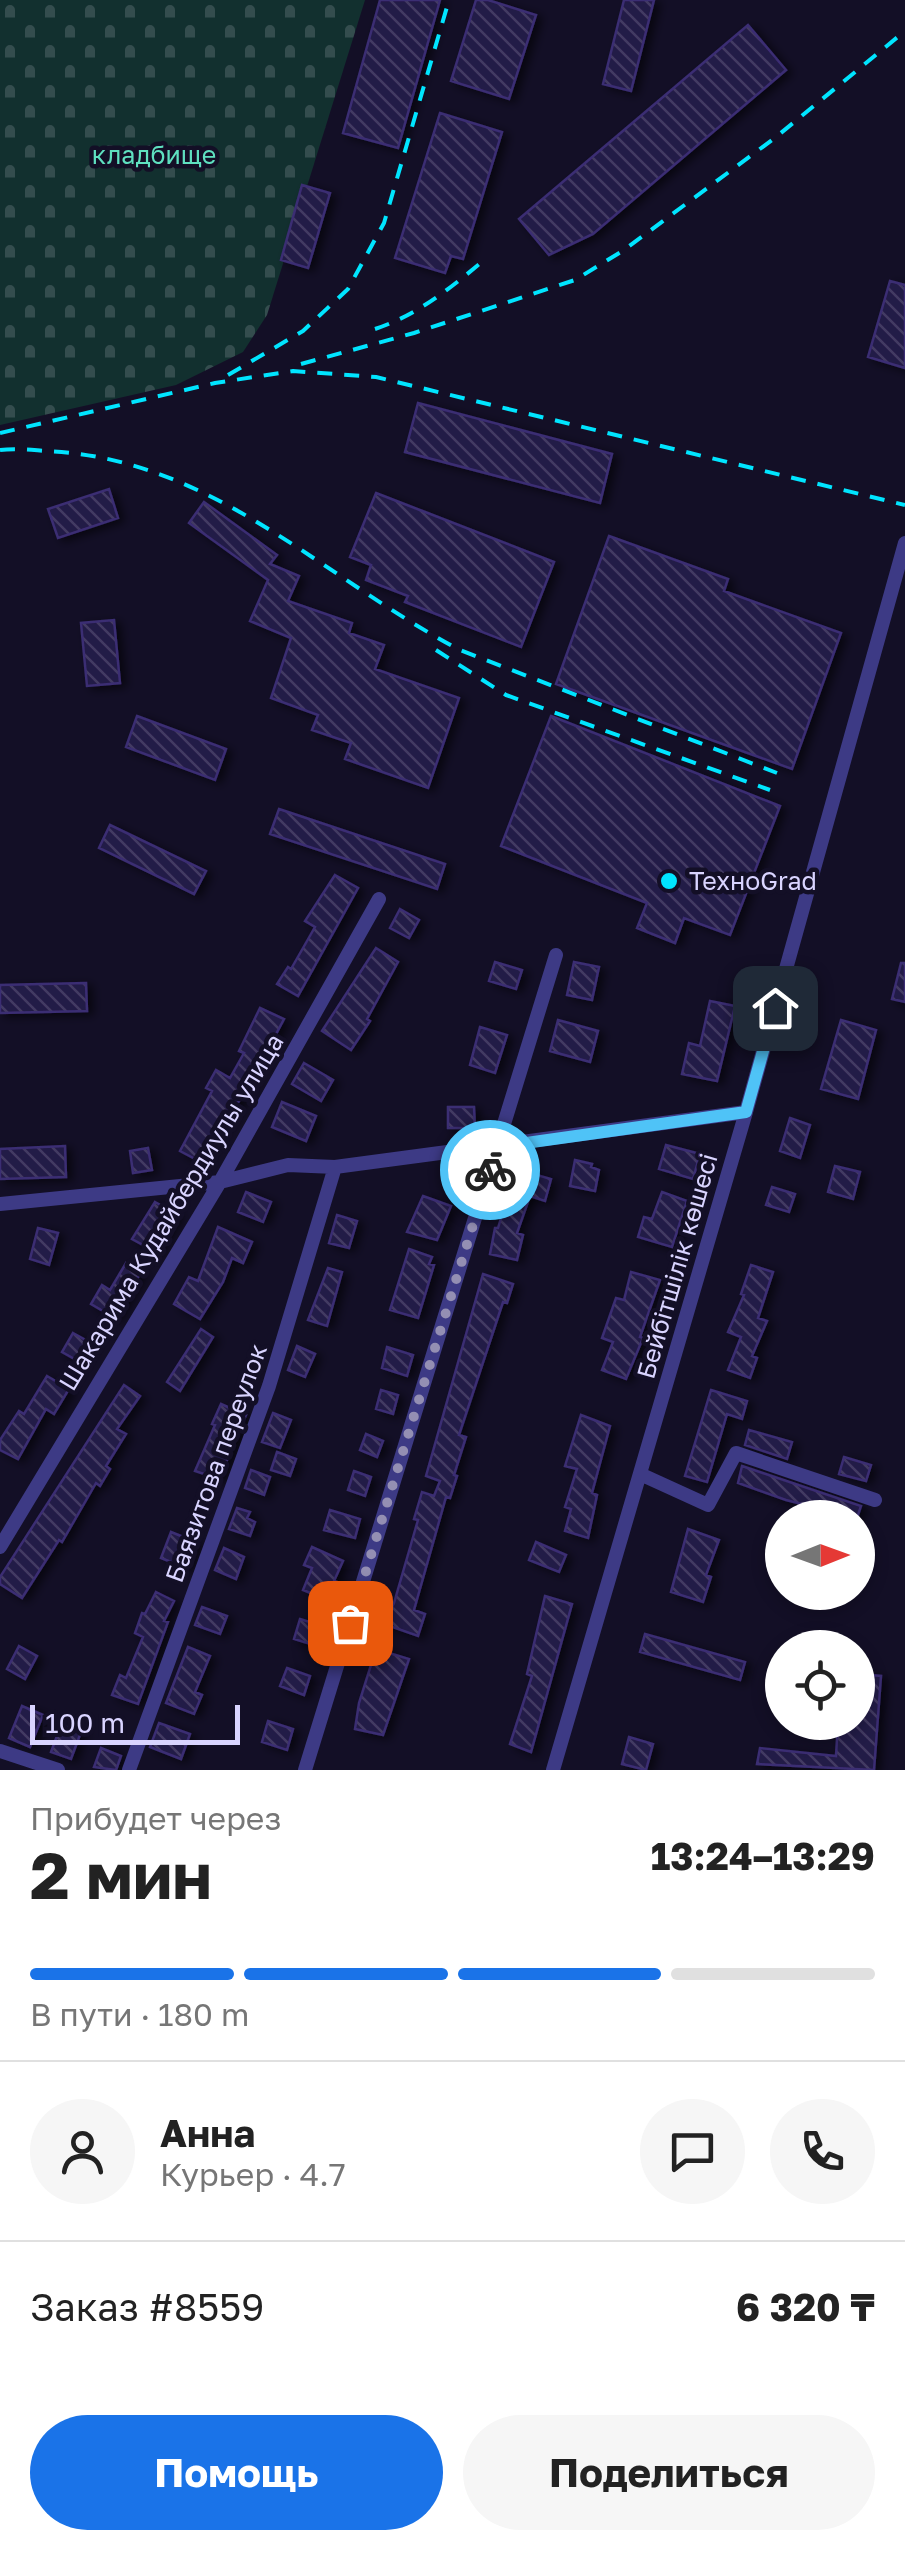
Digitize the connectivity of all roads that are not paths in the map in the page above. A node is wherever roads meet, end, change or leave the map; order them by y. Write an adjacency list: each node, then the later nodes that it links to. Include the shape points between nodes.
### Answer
1 (905, 543): 4 (street, Бейбітшілік көшесі)
2 (379, 899): 7 (street, Шакарима Кудайбердиулы улица)
3 (556, 955): 5 (street)
4 (746, 1112): 5 (street); 9 (street, Бейбітшілік көшесі)
5 (497, 1147): 6 (street); 15 (street)
6 (335, 1167): 7 (street, via 288,1166); 14 (street, Баязитова переулок, via 270,1386)
7 (220, 1182): 8 (street); 11 (street, Шакарима Кудайбердиулы улица)
8 (0, 1204)
9 (640, 1474): 10 (street, via 708,1505 736,1453); 16 (street, Бейбітшілік көшесі)
10 (876, 1500)
11 (0, 1547)
12 (0, 1750): 13 (street)
13 (58, 1770)
14 (128, 1770)
15 (305, 1770)
16 (553, 1770)

